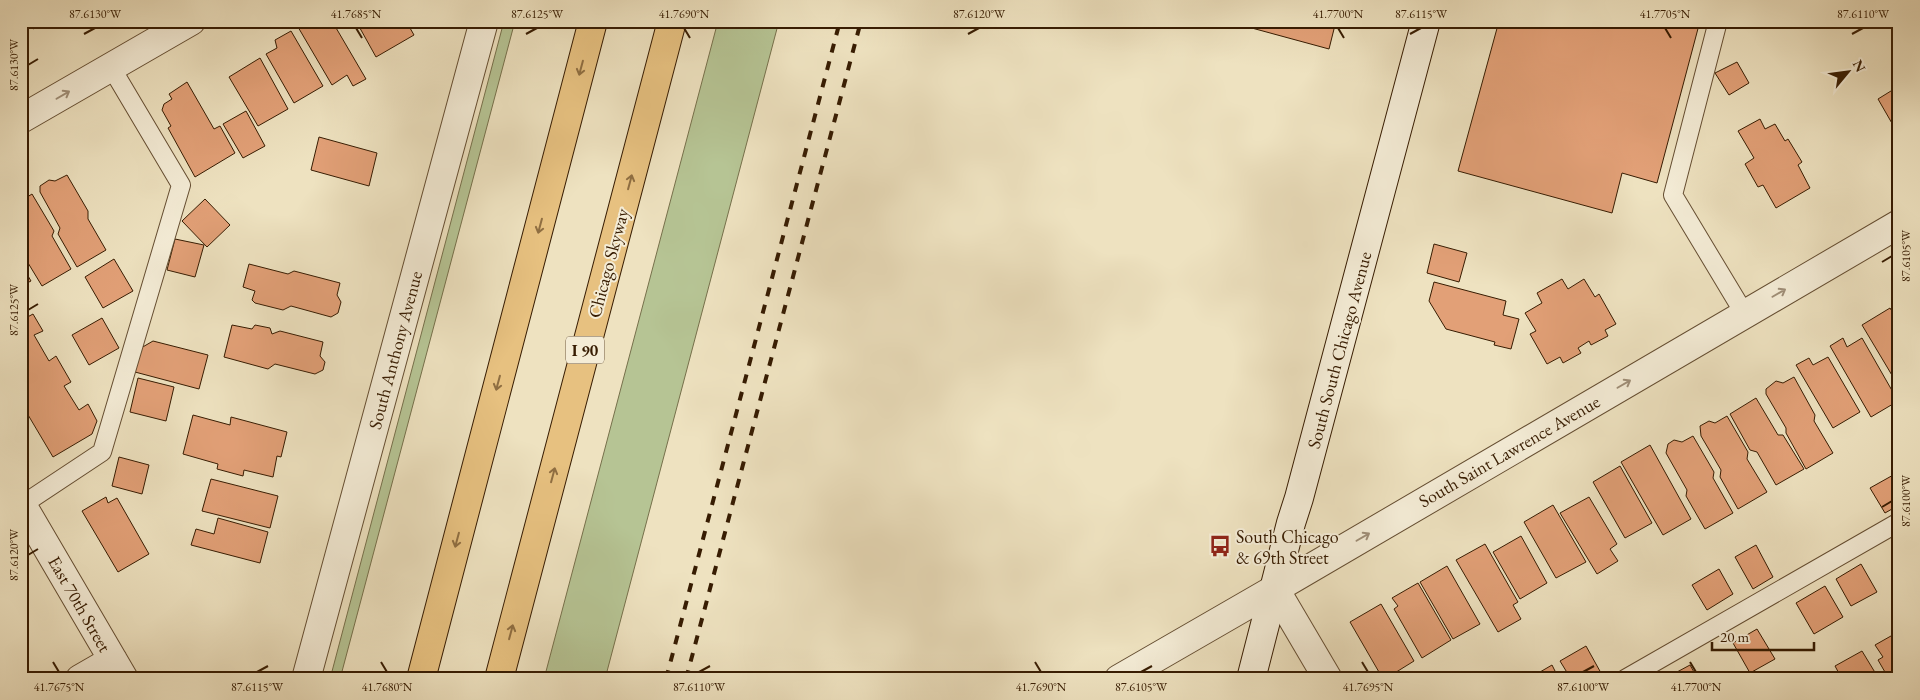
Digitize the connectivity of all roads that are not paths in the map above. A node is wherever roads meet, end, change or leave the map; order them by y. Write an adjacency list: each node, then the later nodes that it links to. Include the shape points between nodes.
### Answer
1 (191, 21): 7 (street)
2 (484, 21): 16 (street, South Anthony Avenue)
3 (593, 21): 17 (highway, one-way to 17)
4 (672, 21): 18 (highway, Chicago Skyway / I 90, one-way to 4)
5 (1426, 21): 13 (street, South South Chicago Avenue)
6 (1718, 21): 10 (lane, via 1673,195)
7 (111, 68): 8 (street, one-way to 7); 11 (lane, via 181,186 102,452)
8 (21, 119)
9 (1899, 224): 10 (street, South Saint Lawrence Avenue, one-way to 9)
10 (1744, 313): 13 (street, South Saint Lawrence Avenue, one-way to 10)
11 (22, 504): 14 (street, East 70th Street)
12 (1899, 522): 22 (lane)
13 (1276, 589): 19 (street, South Saint Lawrence Avenue); 20 (street, South South Chicago Avenue); 21 (street)
14 (119, 669): 15 (street)
15 (80, 679)
16 (306, 679)
17 (420, 679)
18 (498, 679)
19 (1119, 679)
20 (1251, 679)
21 (1328, 679)
22 (1624, 679)

